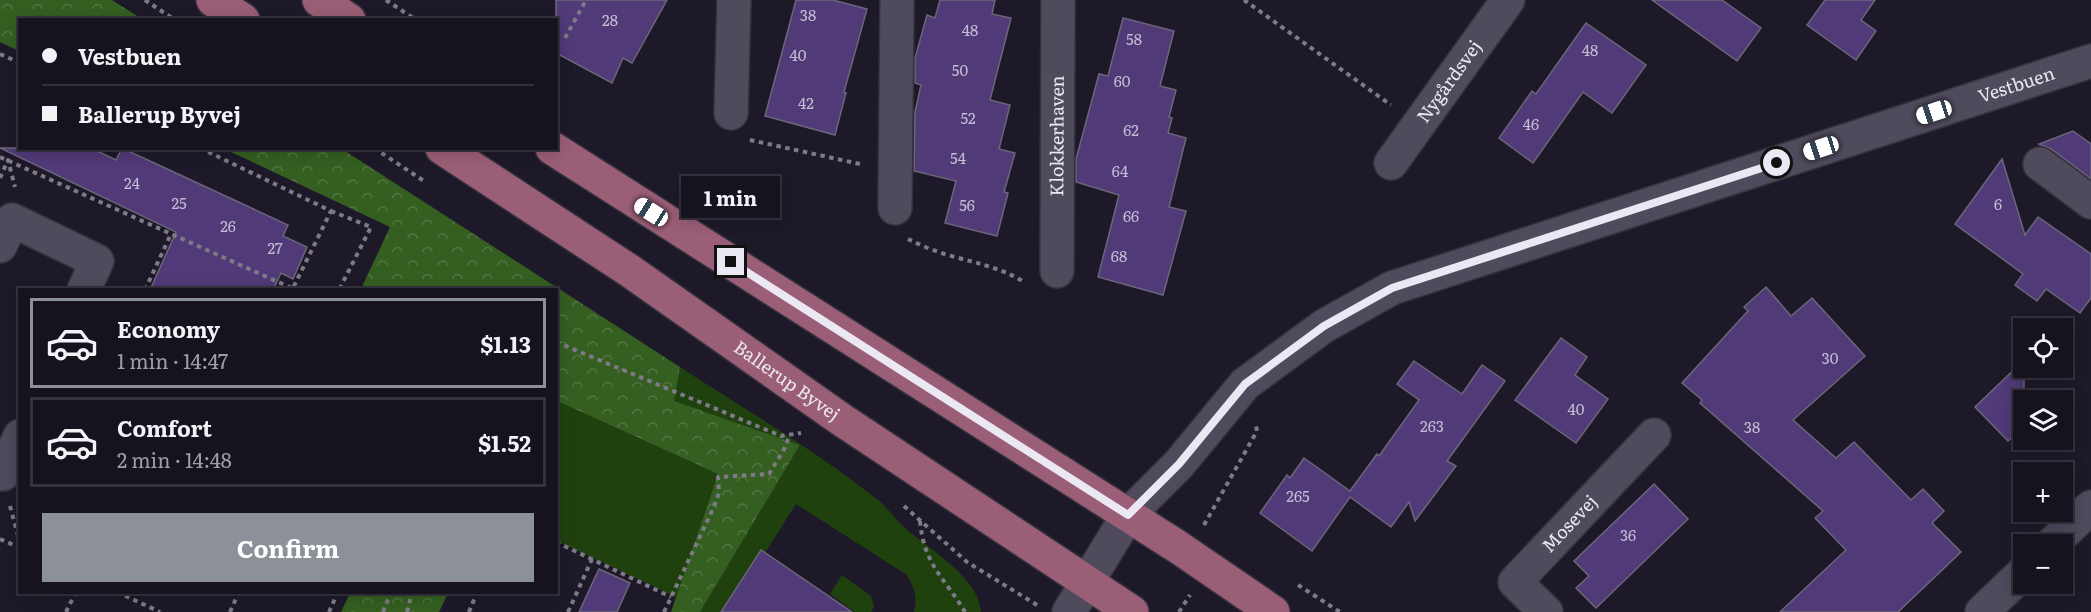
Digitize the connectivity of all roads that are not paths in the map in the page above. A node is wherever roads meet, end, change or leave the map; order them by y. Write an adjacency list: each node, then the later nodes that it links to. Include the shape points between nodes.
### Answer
1 (213, 0): 7 (main road)
2 (319, 0): 8 (main road)
3 (734, 0): 10 (street)
4 (897, 0): 16 (street)
5 (1058, 0): 18 (street, Klokkerhaven)
6 (1508, 0): 13 (street, Nygårdsvej)
7 (240, 18)
8 (346, 18)
9 (2091, 61): 24 (street, Vestbuen, via 1392,288 1324,326 1245,384 1179,464)
10 (731, 113)
11 (445, 150): 26 (main road, Ballerup Byvej)
12 (555, 150): 24 (main road)
13 (1390, 163)
14 (2040, 164): 15 (street)
15 (2091, 202)
16 (895, 208)
17 (0, 246): 19 (street, via 12,220 97,261)
18 (1057, 271)
19 (85, 288)
20 (1654, 435): 31 (street, Mosevej, via 1515,582)
21 (18, 440): 22 (street, via 3,474)
22 (0, 473)
23 (2091, 507): 25 (street)
24 (1128, 515): 26 (street, Vestbuen); 30 (main road)
25 (2063, 534)
26 (1086, 581): 28 (street, Vestbuen); 29 (main road, Ballerup Byvej)
27 (2013, 582): 32 (street)
28 (1069, 612)
29 (1132, 612)
30 (1273, 612)
31 (1546, 612)
32 (1982, 612)

